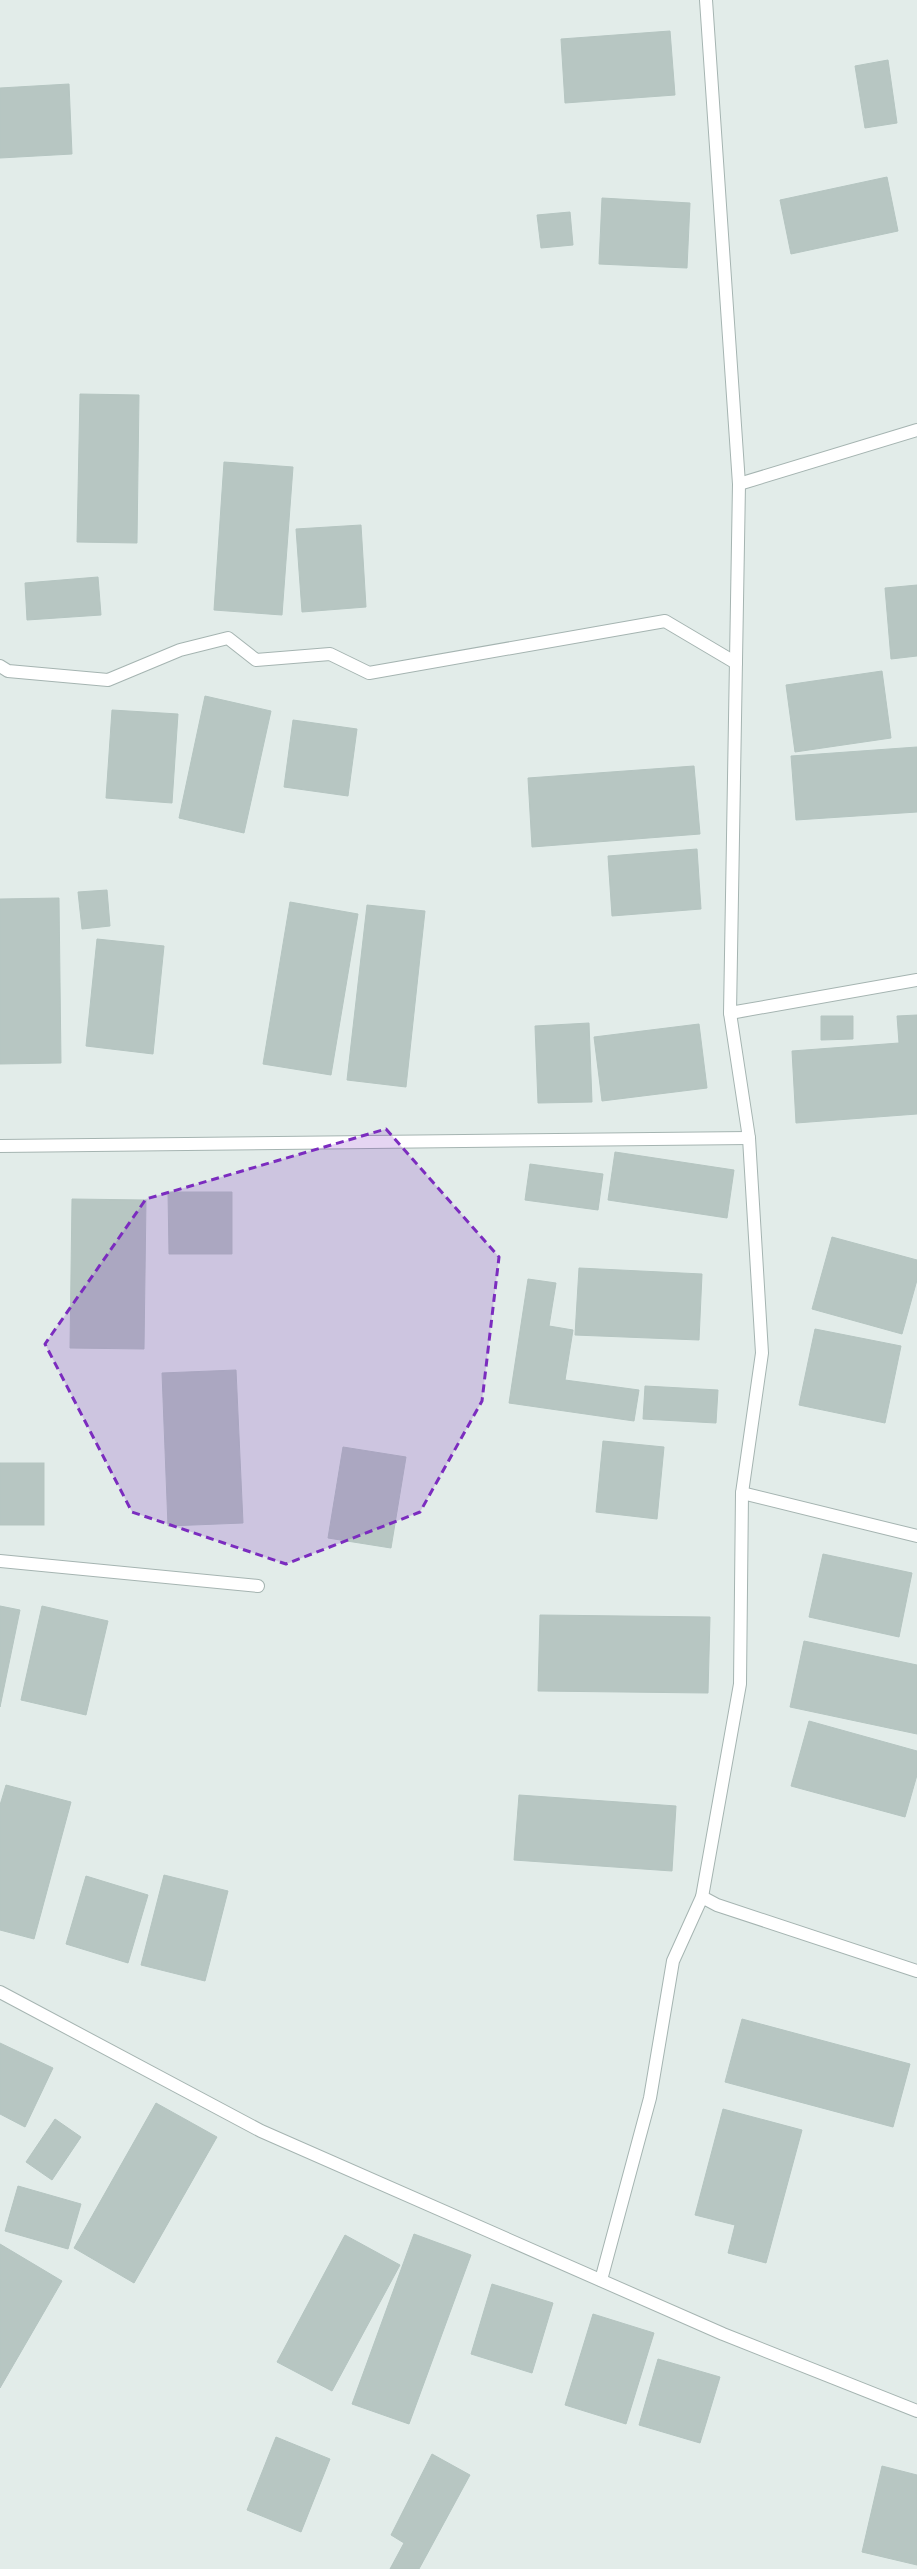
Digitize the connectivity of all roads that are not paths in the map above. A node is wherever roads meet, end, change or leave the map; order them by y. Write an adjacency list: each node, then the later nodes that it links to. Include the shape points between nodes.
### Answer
1 (706, 0): 3 (street)
2 (917, 430): 3 (street)
3 (739, 484): 4 (street)
4 (736, 663): 5 (street, via 665,621 368,673 330,654 256,660 228,638 180,650 108,680 8,672); 7 (street)
5 (0, 666)
6 (917, 980): 7 (street)
7 (730, 1013): 8 (street)
8 (749, 1138): 9 (street); 10 (street, via 762,1353)
9 (0, 1146)
10 (742, 1493): 11 (street); 14 (street, via 740,1684)
11 (917, 1536)
12 (0, 1561): 13 (street)
13 (258, 1586)
14 (702, 1897): 15 (street, via 717,1905); 17 (street, via 673,1961 650,2098)
15 (917, 1971)
16 (0, 1992): 17 (street, via 260,2131)
17 (601, 2280): 18 (street, via 723,2334)
18 (917, 2411)

